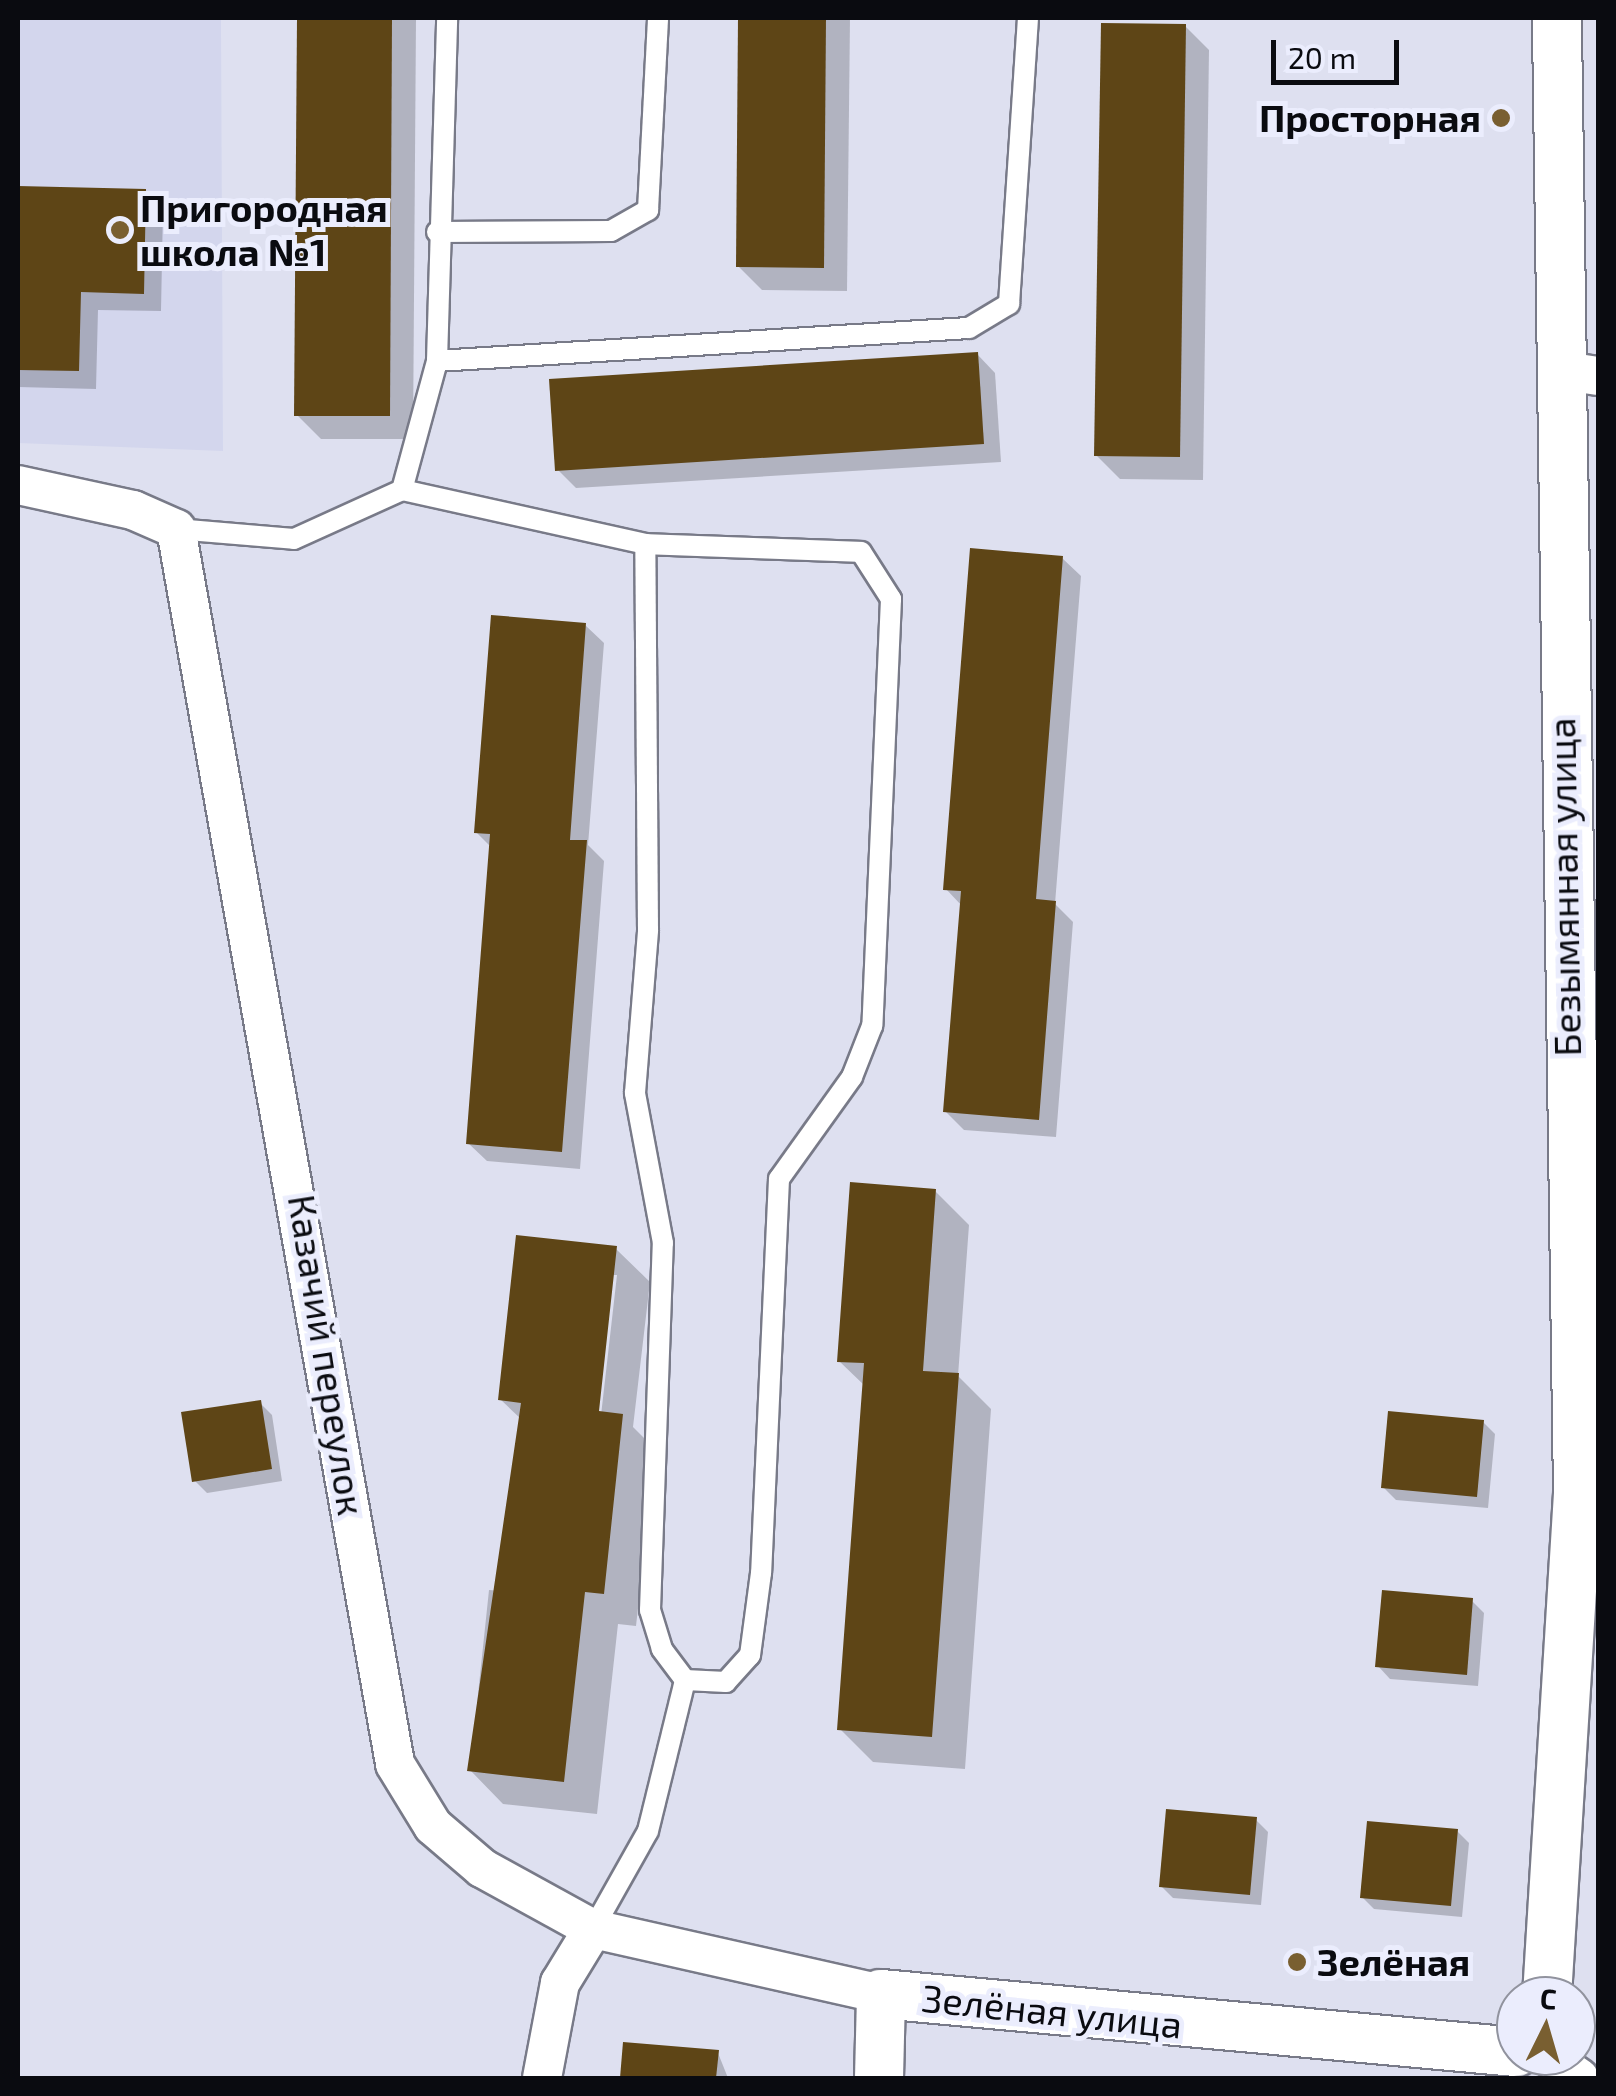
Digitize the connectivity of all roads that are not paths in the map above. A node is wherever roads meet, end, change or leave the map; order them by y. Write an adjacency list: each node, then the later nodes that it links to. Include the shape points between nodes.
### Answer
1 (447, 18): 5 (lane)
2 (658, 18): 5 (lane, via 648,210 611,232)
3 (1028, 18): 6 (lane, via 1009,304 968,328)
4 (1557, 18): 7 (street, Безымянная улица)
5 (437, 232): 6 (lane)
6 (438, 361): 9 (lane)
7 (1578, 373): 12 (street, Безымянная улица)
8 (18, 485): 10 (street, via 133,510)
9 (402, 490): 10 (lane, via 294,538); 11 (lane)
10 (176, 529): 15 (street, Казачий переулок, via 395,1764 433,1826 482,1868)
11 (644, 544): 14 (lane, via 648,930 635,1093 663,1243 650,1610 662,1650); 14 (lane, via 861,552 892,598 872,1026 852,1077 779,1179 750,1655 726,1682)
12 (1581, 922): 13 (street, Безымянная улица)
13 (1588, 1495): 16 (street, Безымянная улица)
14 (685, 1680): 15 (lane, via 648,1830)
15 (594, 1929): 17 (street, Зелёная улица); 19 (street, via 560,1982)
16 (1549, 1976)
17 (880, 1994): 18 (street, Зелёная улица); 20 (street)
18 (1496, 2050)
19 (542, 2078)
20 (879, 2078)

